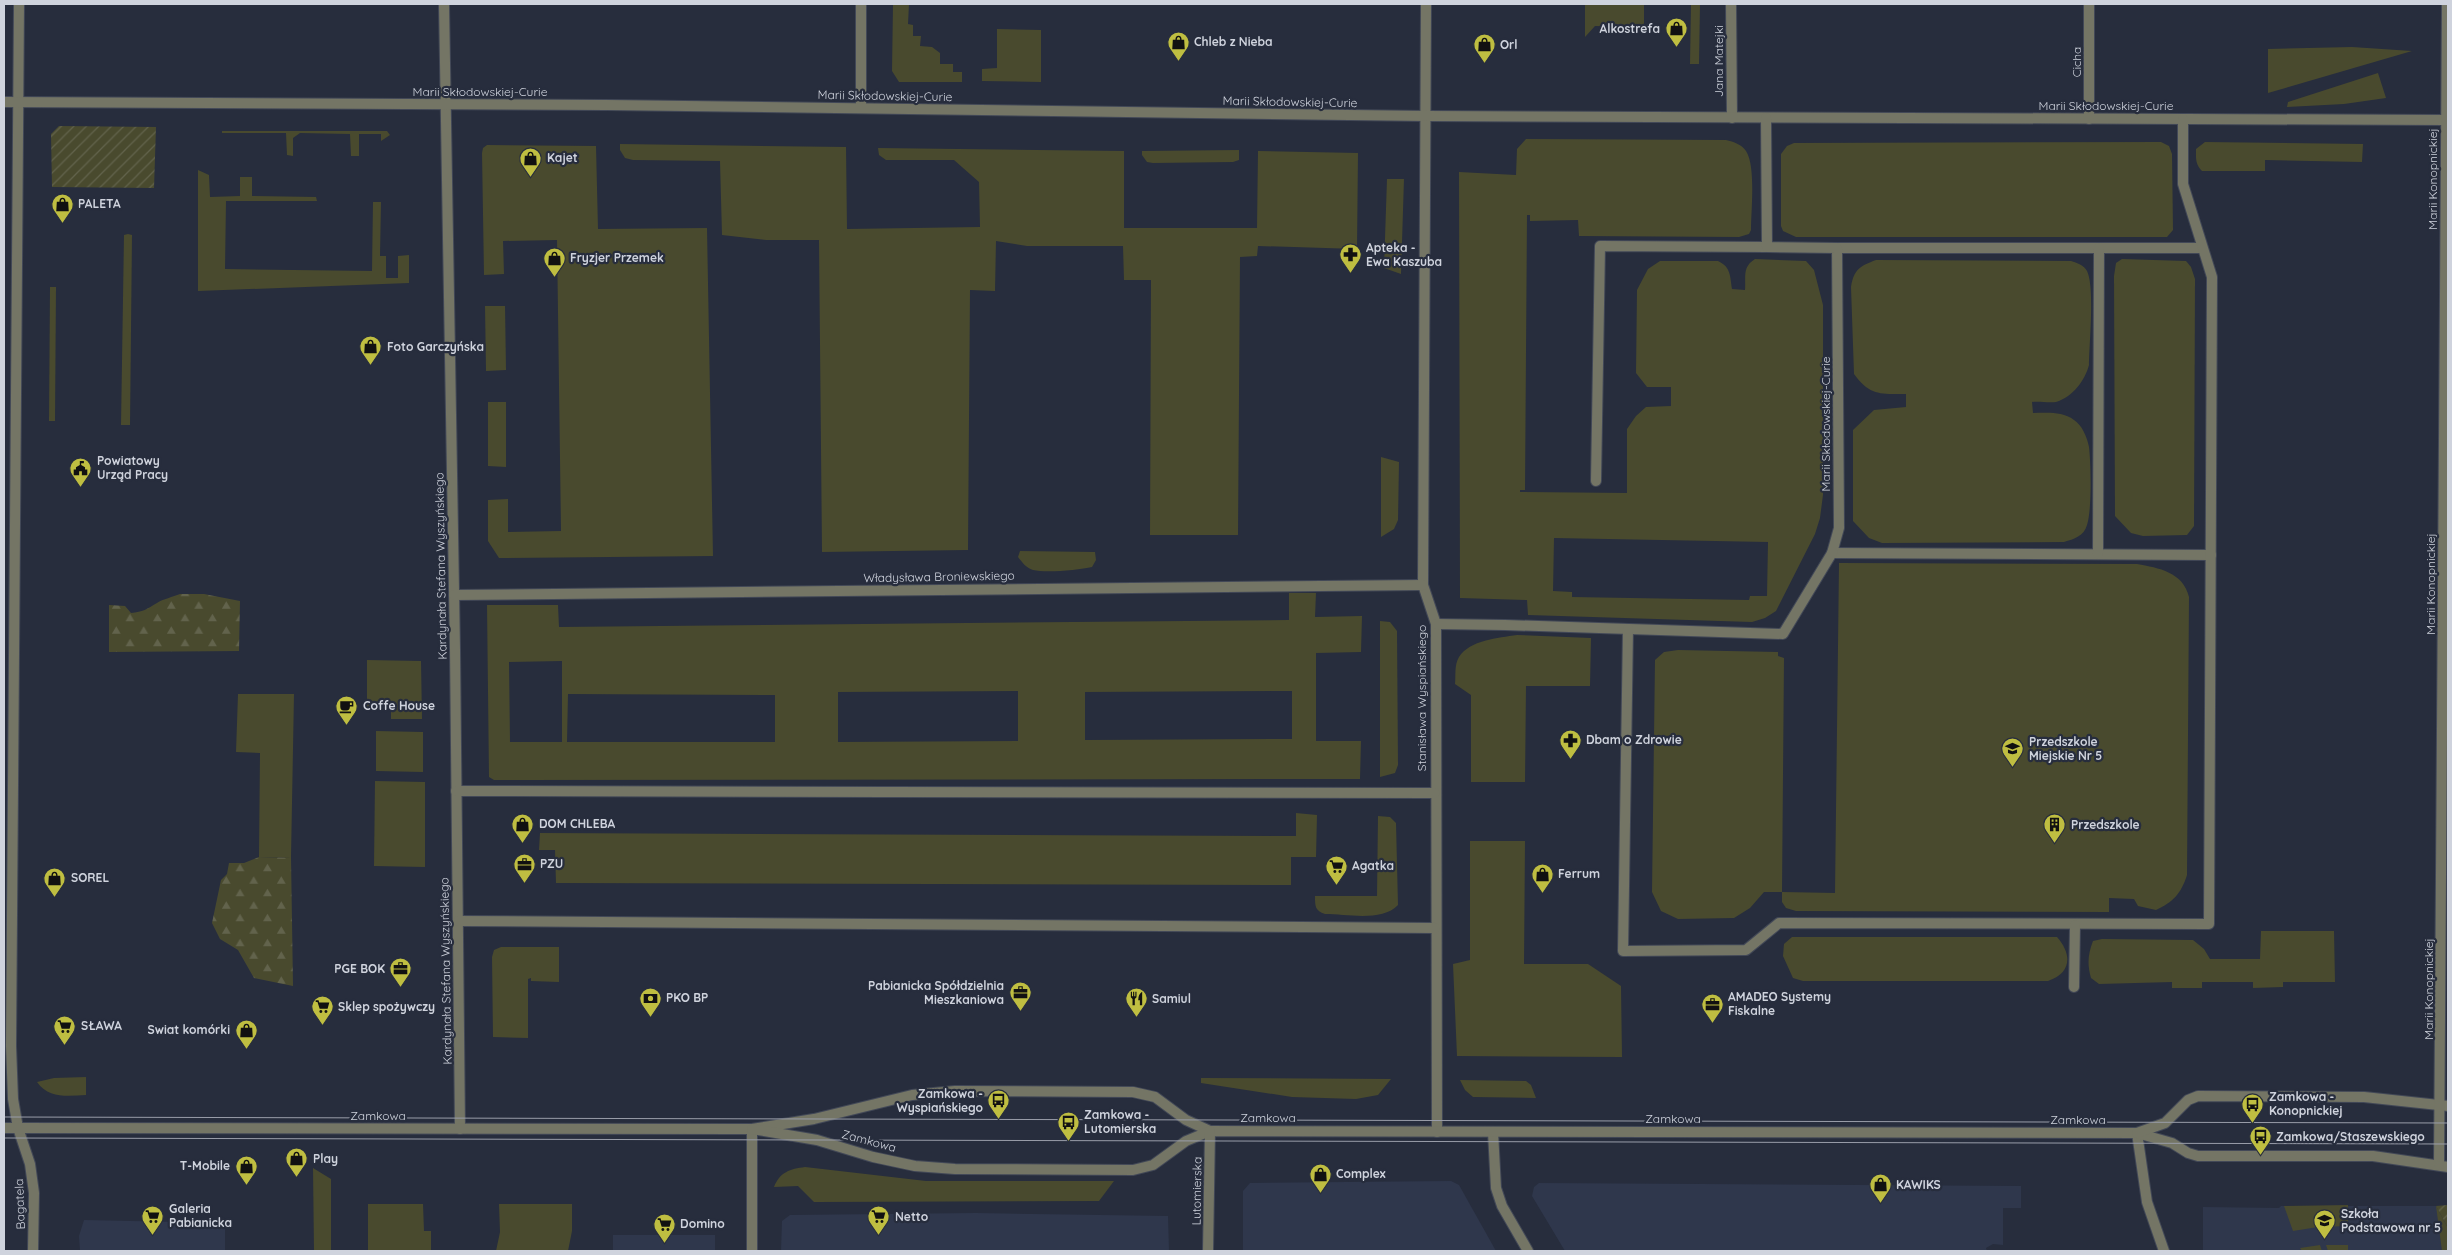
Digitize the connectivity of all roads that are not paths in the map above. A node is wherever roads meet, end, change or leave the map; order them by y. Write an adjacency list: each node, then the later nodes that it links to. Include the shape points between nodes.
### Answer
1 (19, 4): 10 (street, Bagatela)
2 (444, 4): 11 (street, Kardynała Stefana Wyszyńskiego)
3 (861, 4): 12 (street)
4 (1426, 4): 13 (street, Stanisława Wyspiańskiego)
5 (1731, 4): 14 (street, Jana Matejki)
6 (2089, 4): 17 (street, Cicha)
7 (2447, 4): 8 (street, Marii Konopnickiej)
8 (2448, 21): 18 (street, Marii Konopnickiej)
9 (4, 102): 10 (street, Marii Skłodowskiej-Curie)
10 (18, 102): 11 (street, Marii Skłodowskiej-Curie); 39 (street, Bagatela, via 11,1027 12,1083)
11 (445, 105): 12 (street, Marii Skłodowskiej-Curie); 28 (street, Kardynała Stefana Wyszyńskiego)
12 (861, 108): 13 (street, Marii Skłodowskiej-Curie)
13 (1427, 116): 14 (street, Marii Skłodowskiej-Curie); 27 (street, Stanisława Wyspiańskiego)
14 (1732, 118): 15 (street, Marii Skłodowskiej-Curie)
15 (1766, 118): 17 (street, Marii Skłodowskiej-Curie); 19 (street)
16 (2184, 118): 17 (street, Marii Skłodowskiej-Curie); 18 (street, Marii Skłodowskiej-Curie); 22 (street, via 2183,184)
17 (2090, 119)
18 (2446, 120): 37 (street, Marii Konopnickiej)
19 (1767, 247): 20 (street); 23 (street, via 1600,246)
20 (1837, 248): 21 (street); 24 (street, Marii Skłodowskiej-Curie, via 1839,528)
21 (2099, 248): 22 (street); 25 (street)
22 (2202, 248): 26 (street, via 2212,277)
23 (1596, 481)
24 (1832, 553): 25 (street); 30 (street, Marii Skłodowskiej-Curie, via 1783,634)
25 (2098, 554): 26 (street)
26 (2211, 555): 34 (street, via 2209,924)
27 (1423, 585): 28 (street, Władysława Broniewskiego); 29 (street, Stanisława Wyspiańskiego)
28 (454, 595): 31 (street, Kardynała Stefana Wyszyńskiego)
29 (1436, 624): 30 (street); 32 (street, Stanisława Wyspiańskiego)
30 (1628, 629): 34 (street, via 1623,951 1746,950 1779,923)
31 (456, 791): 32 (street); 33 (street, Kardynała Stefana Wyszyńskiego)
32 (1435, 793): 35 (street, Stanisława Wyspiańskiego)
33 (458, 921): 35 (street); 40 (street, Kardynała Stefana Wyszyńskiego)
34 (2075, 925): 36 (street)
35 (1435, 928): 43 (street, Stanisława Wyspiańskiego)
36 (2074, 987)
37 (2444, 1105): 45 (street, Zamkowa, via 2364,1097 2198,1096 2188,1100 2165,1123); 46 (street, Marii Konopnickiej)
38 (4, 1128): 39 (street, Zamkowa)
39 (18, 1128): 40 (street, Zamkowa); 47 (street, Bagatela, via 30,1164 34,1193)
40 (460, 1129): 41 (street, Zamkowa)
41 (752, 1129): 42 (street, Zamkowa, via 814,1119 912,1095 975,1091 1133,1092 1155,1097 1186,1120); 42 (street, Zamkowa, via 817,1140 914,1166 1133,1170 1153,1165 1186,1141); 48 (street)
42 (1210, 1131): 43 (street, Zamkowa); 49 (street, Lutomierska)
43 (1437, 1132): 44 (street, Zamkowa)
44 (1493, 1132): 45 (street, Zamkowa); 50 (street, via 1496,1188 1502,1206)
45 (2136, 1133): 46 (street, Zamkowa, via 2198,1156 2373,1156); 51 (street, via 2146,1202)
46 (2444, 1166)
47 (33, 1251)
48 (752, 1251)
49 (1208, 1251)
50 (1528, 1251)
51 (2164, 1251)

